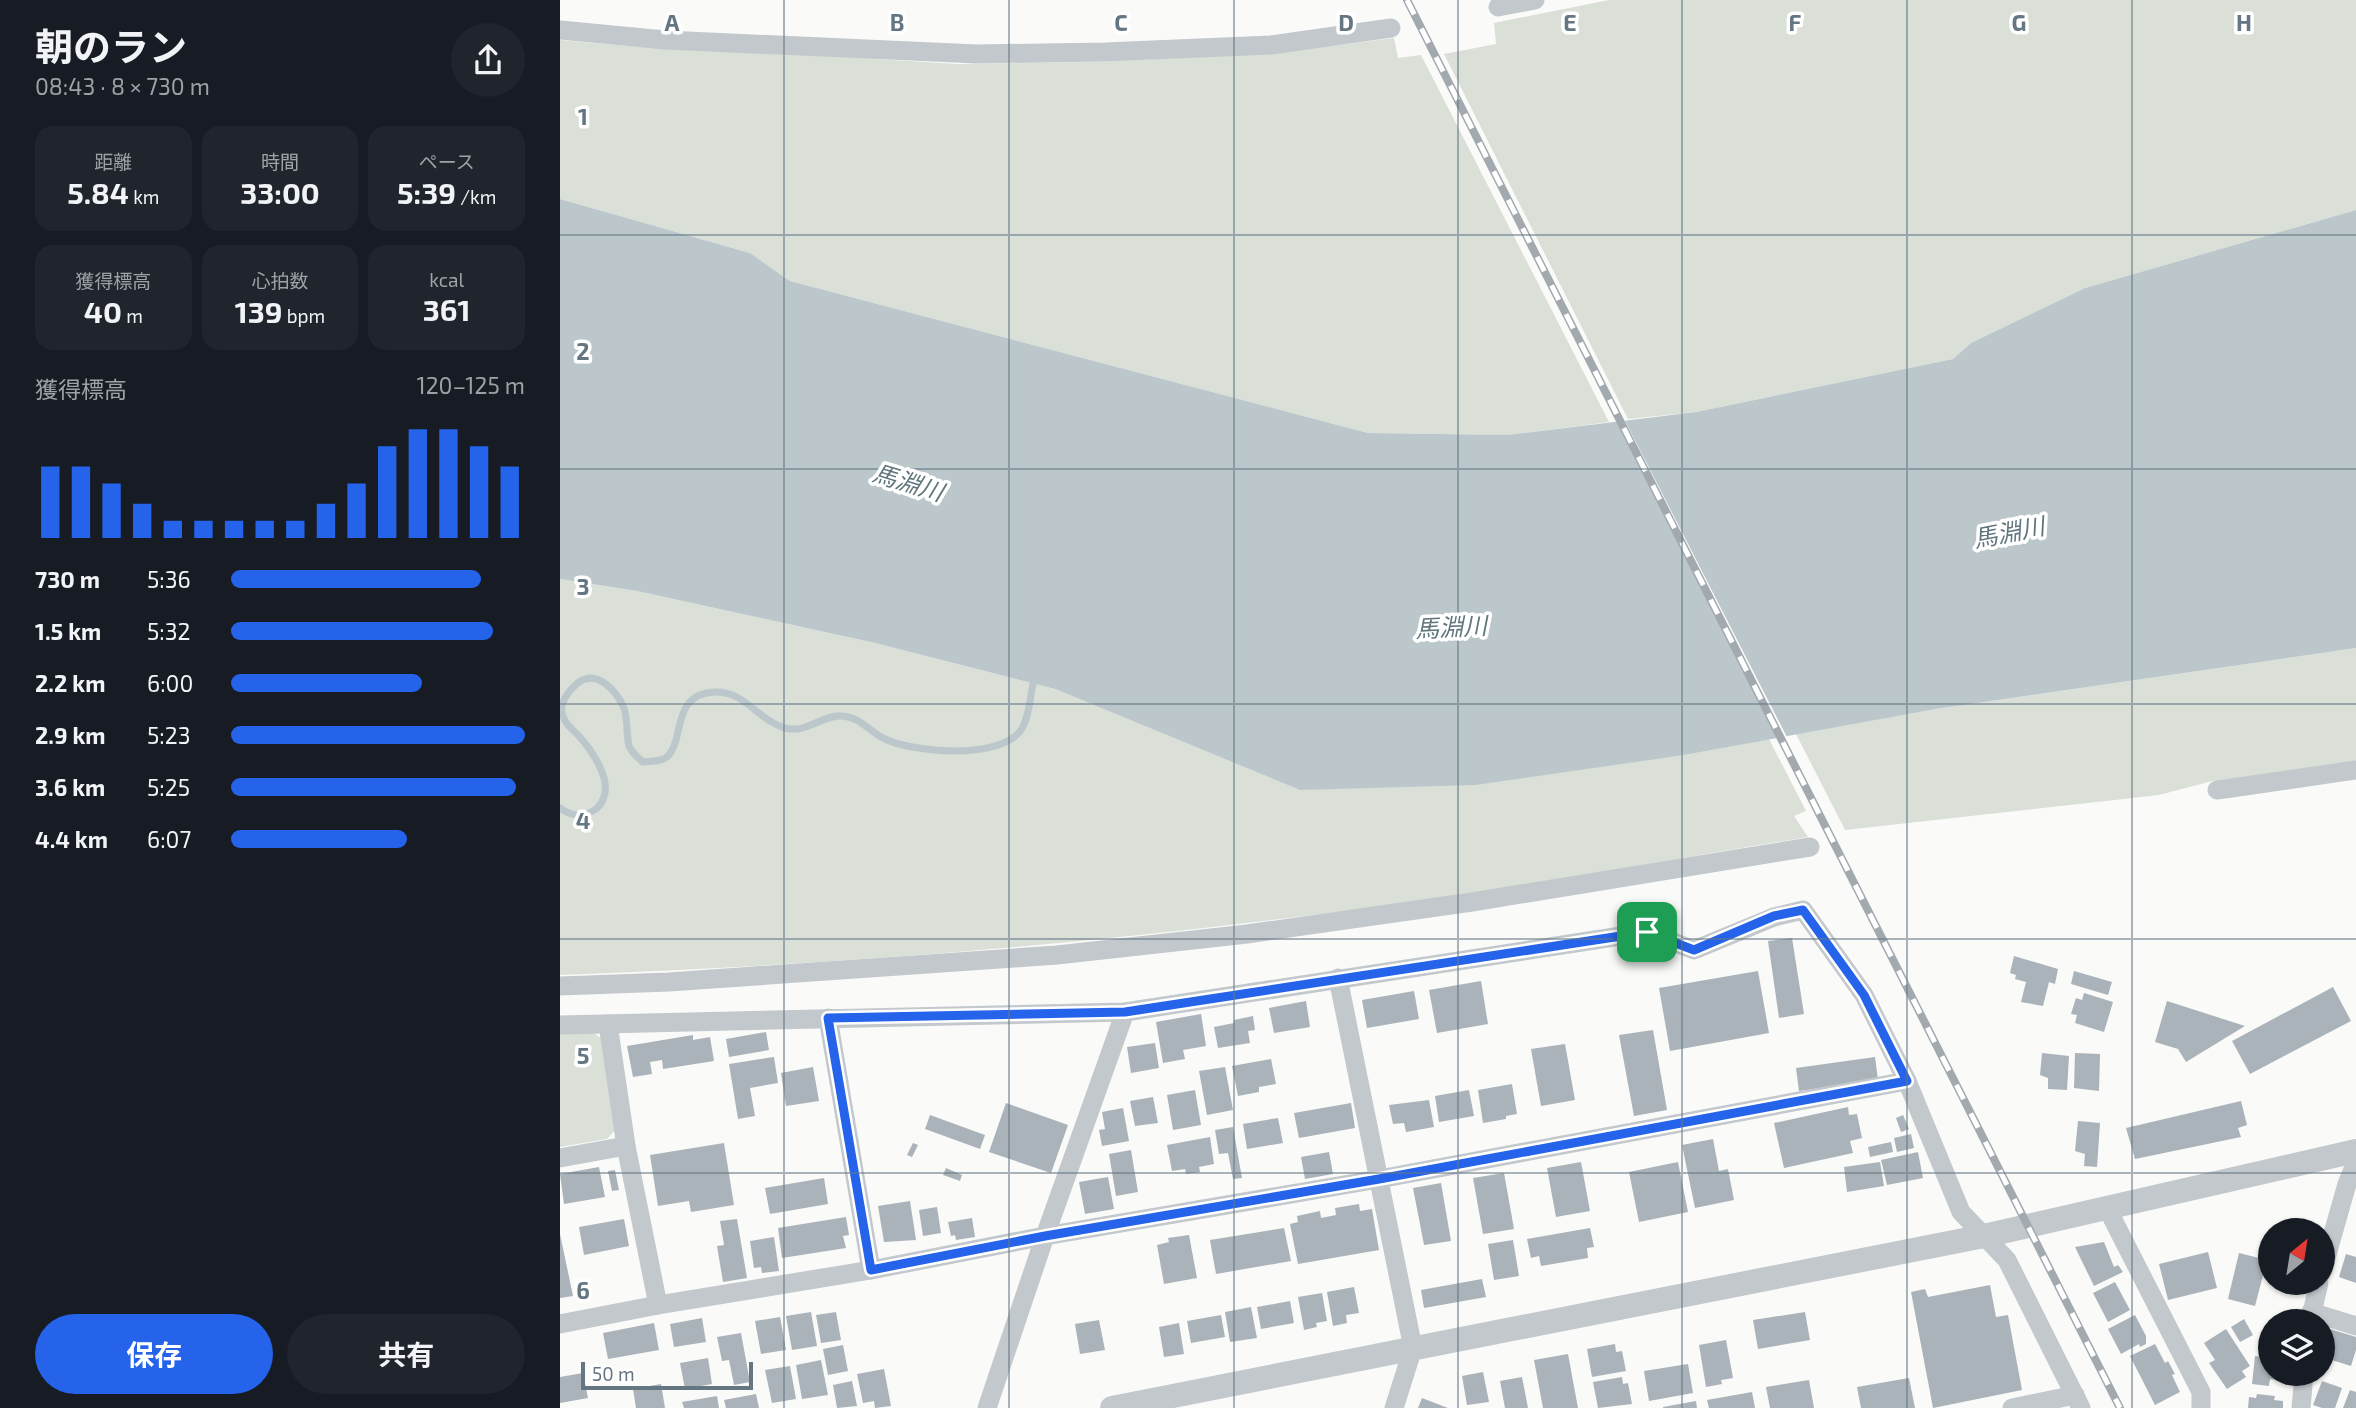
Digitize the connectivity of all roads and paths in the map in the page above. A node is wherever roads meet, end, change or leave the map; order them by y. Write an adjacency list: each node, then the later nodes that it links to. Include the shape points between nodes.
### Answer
1 (1535, 0): 2 (street)
2 (1498, 7)
3 (1391, 28): 4 (street, via 1271,45 977,54 665,40)
4 (560, 30)
5 (2356, 770): 6 (street)
6 (2217, 790)
7 (1810, 847): 9 (street, via 1247,934 1057,955)
8 (1338, 978): 10 (street); 14 (street, via 1647,932 1694,950 1774,916 1803,910 1864,995); 19 (street)
9 (560, 986)
10 (1125, 1012): 11 (street); 22 (street)
11 (828, 1018): 12 (street); 24 (street)
12 (608, 1024): 13 (street); 15 (street)
13 (560, 1025)
14 (1907, 1081): 19 (street); 23 (street, via 1961,1212)
15 (626, 1146): 17 (street); 25 (street)
16 (2356, 1151): 20 (street)
17 (560, 1158)
18 (2356, 1162): 21 (street)
19 (1379, 1179): 22 (street); 29 (street)
20 (2106, 1206): 23 (street); 36 (street, via 2202,1392)
21 (2335, 1226)
22 (1045, 1236): 24 (street); 32 (street)
23 (1983, 1236): 29 (street); 31 (street, via 2007,1260)
24 (871, 1270): 25 (street)
25 (658, 1306): 27 (street)
26 (2335, 1322): 28 (street)
27 (560, 1324)
28 (2356, 1326)
29 (1413, 1348): 33 (street); 34 (street)
30 (2303, 1386): 37 (street)
31 (2078, 1402): 35 (street)
32 (987, 1408)
33 (1111, 1408)
34 (1394, 1408)
35 (2012, 1408)
36 (2201, 1408)
37 (2301, 1408)

